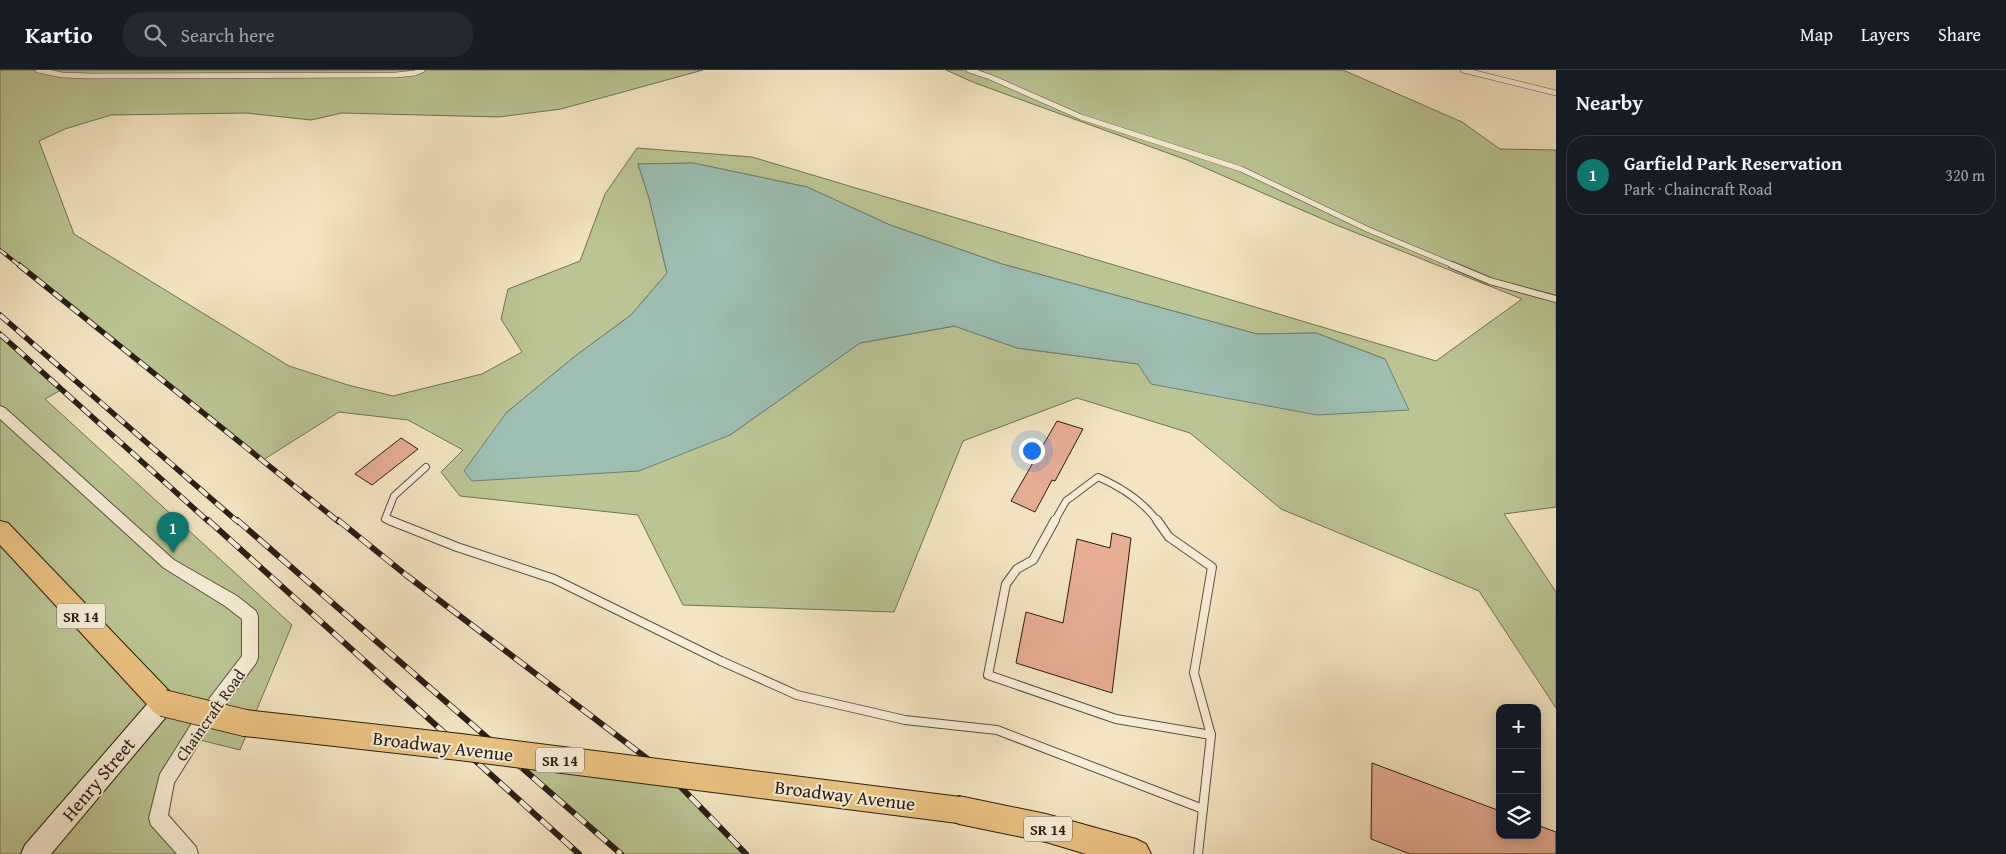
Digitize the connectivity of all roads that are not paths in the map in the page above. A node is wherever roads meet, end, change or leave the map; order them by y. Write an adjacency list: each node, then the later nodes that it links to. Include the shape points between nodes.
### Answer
1 (38, 70): 2 (lane, via 91,76 396,75)
2 (422, 70)
3 (969, 70): 6 (lane, via 990,76 1081,117 1241,169 1369,230 1490,281)
4 (1463, 70): 5 (lane)
5 (1556, 93)
6 (1556, 299)
7 (0, 412): 14 (street, Chaincraft Road, via 169,564 250,616 250,658 205,718 166,780 158,818)
8 (426, 467): 12 (lane, via 394,496 385,520 554,578 797,696 905,720 997,730)
9 (0, 530): 10 (main road, SR 14)
10 (162, 703): 13 (street, Henry Street); 15 (main road, Broadway Avenue / SR 14, bridge, via 245,723 959,810 1046,828)
11 (1211, 735): 11 (lane, via 1116,719 988,675 1006,584 1017,569 1033,560 1066,501 1098,477 1117,485 1151,512 1170,537 1212,567 1194,673); 12 (lane)
12 (1203, 809): 16 (lane)
13 (34, 854)
14 (189, 854)
15 (1136, 854)
16 (1198, 854)

